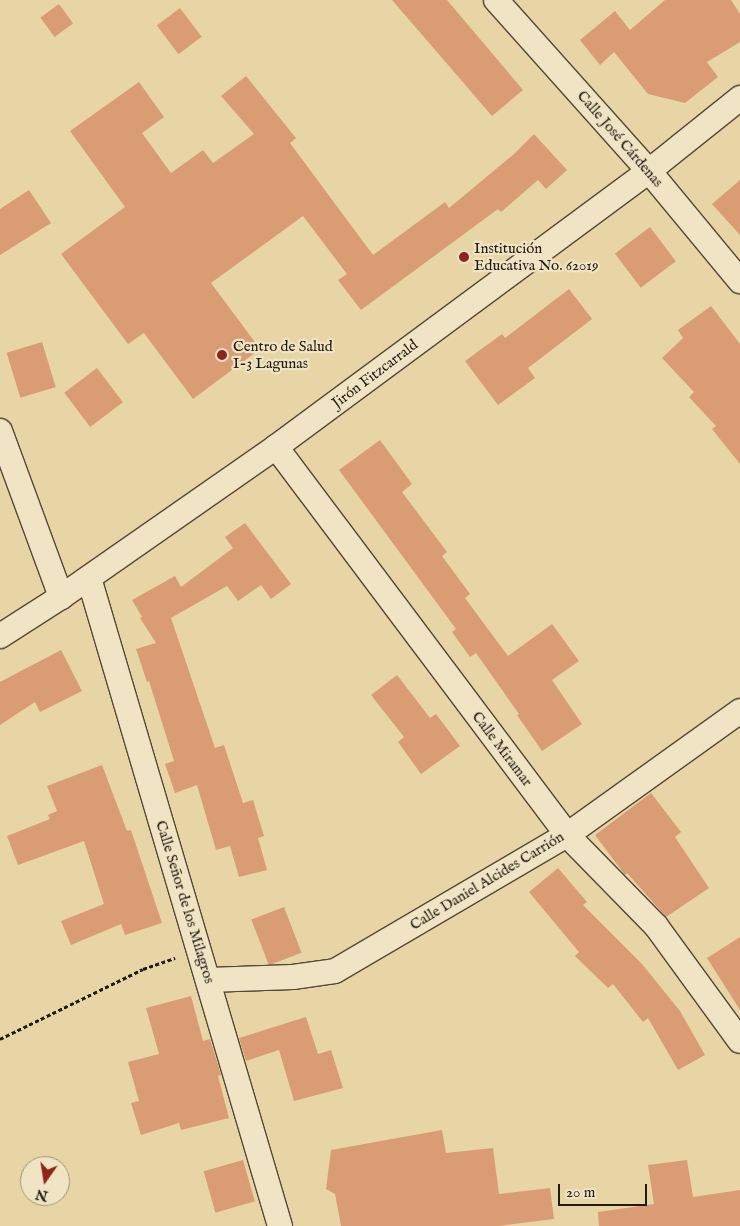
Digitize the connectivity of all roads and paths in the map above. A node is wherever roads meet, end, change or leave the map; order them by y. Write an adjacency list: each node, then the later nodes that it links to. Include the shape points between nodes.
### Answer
1 (496, 0): 3 (street, Calle José Cárdenas)
2 (740, 98): 3 (street, Jirón Fitzcarrald)
3 (649, 171): 4 (street, Calle José Cárdenas); 6 (street, Jirón Fitzcarrald)
4 (740, 280)
5 (0, 431): 8 (street)
6 (276, 448): 7 (street, Jirón Fitzcarrald); 11 (street, Calle Miramar)
7 (89, 578): 8 (street, Jirón Fitzcarrald); 12 (street, Calle Señor de los Milagros)
8 (61, 597): 9 (street, Jirón Fitzcarrald)
9 (0, 636)
10 (740, 711): 11 (street, Calle Daniel Alcides Carrión)
11 (567, 834): 13 (street, Calle Daniel Alcides Carrión, via 335,970 293,977); 15 (street, Calle Miramar, via 656,926)
12 (199, 950): 13 (street, Calle Señor de los Milagros); 14 (path, via 143,969)
13 (208, 980): 16 (street, Calle Señor de los Milagros)
14 (0, 1038)
15 (740, 1041)
16 (280, 1226)

